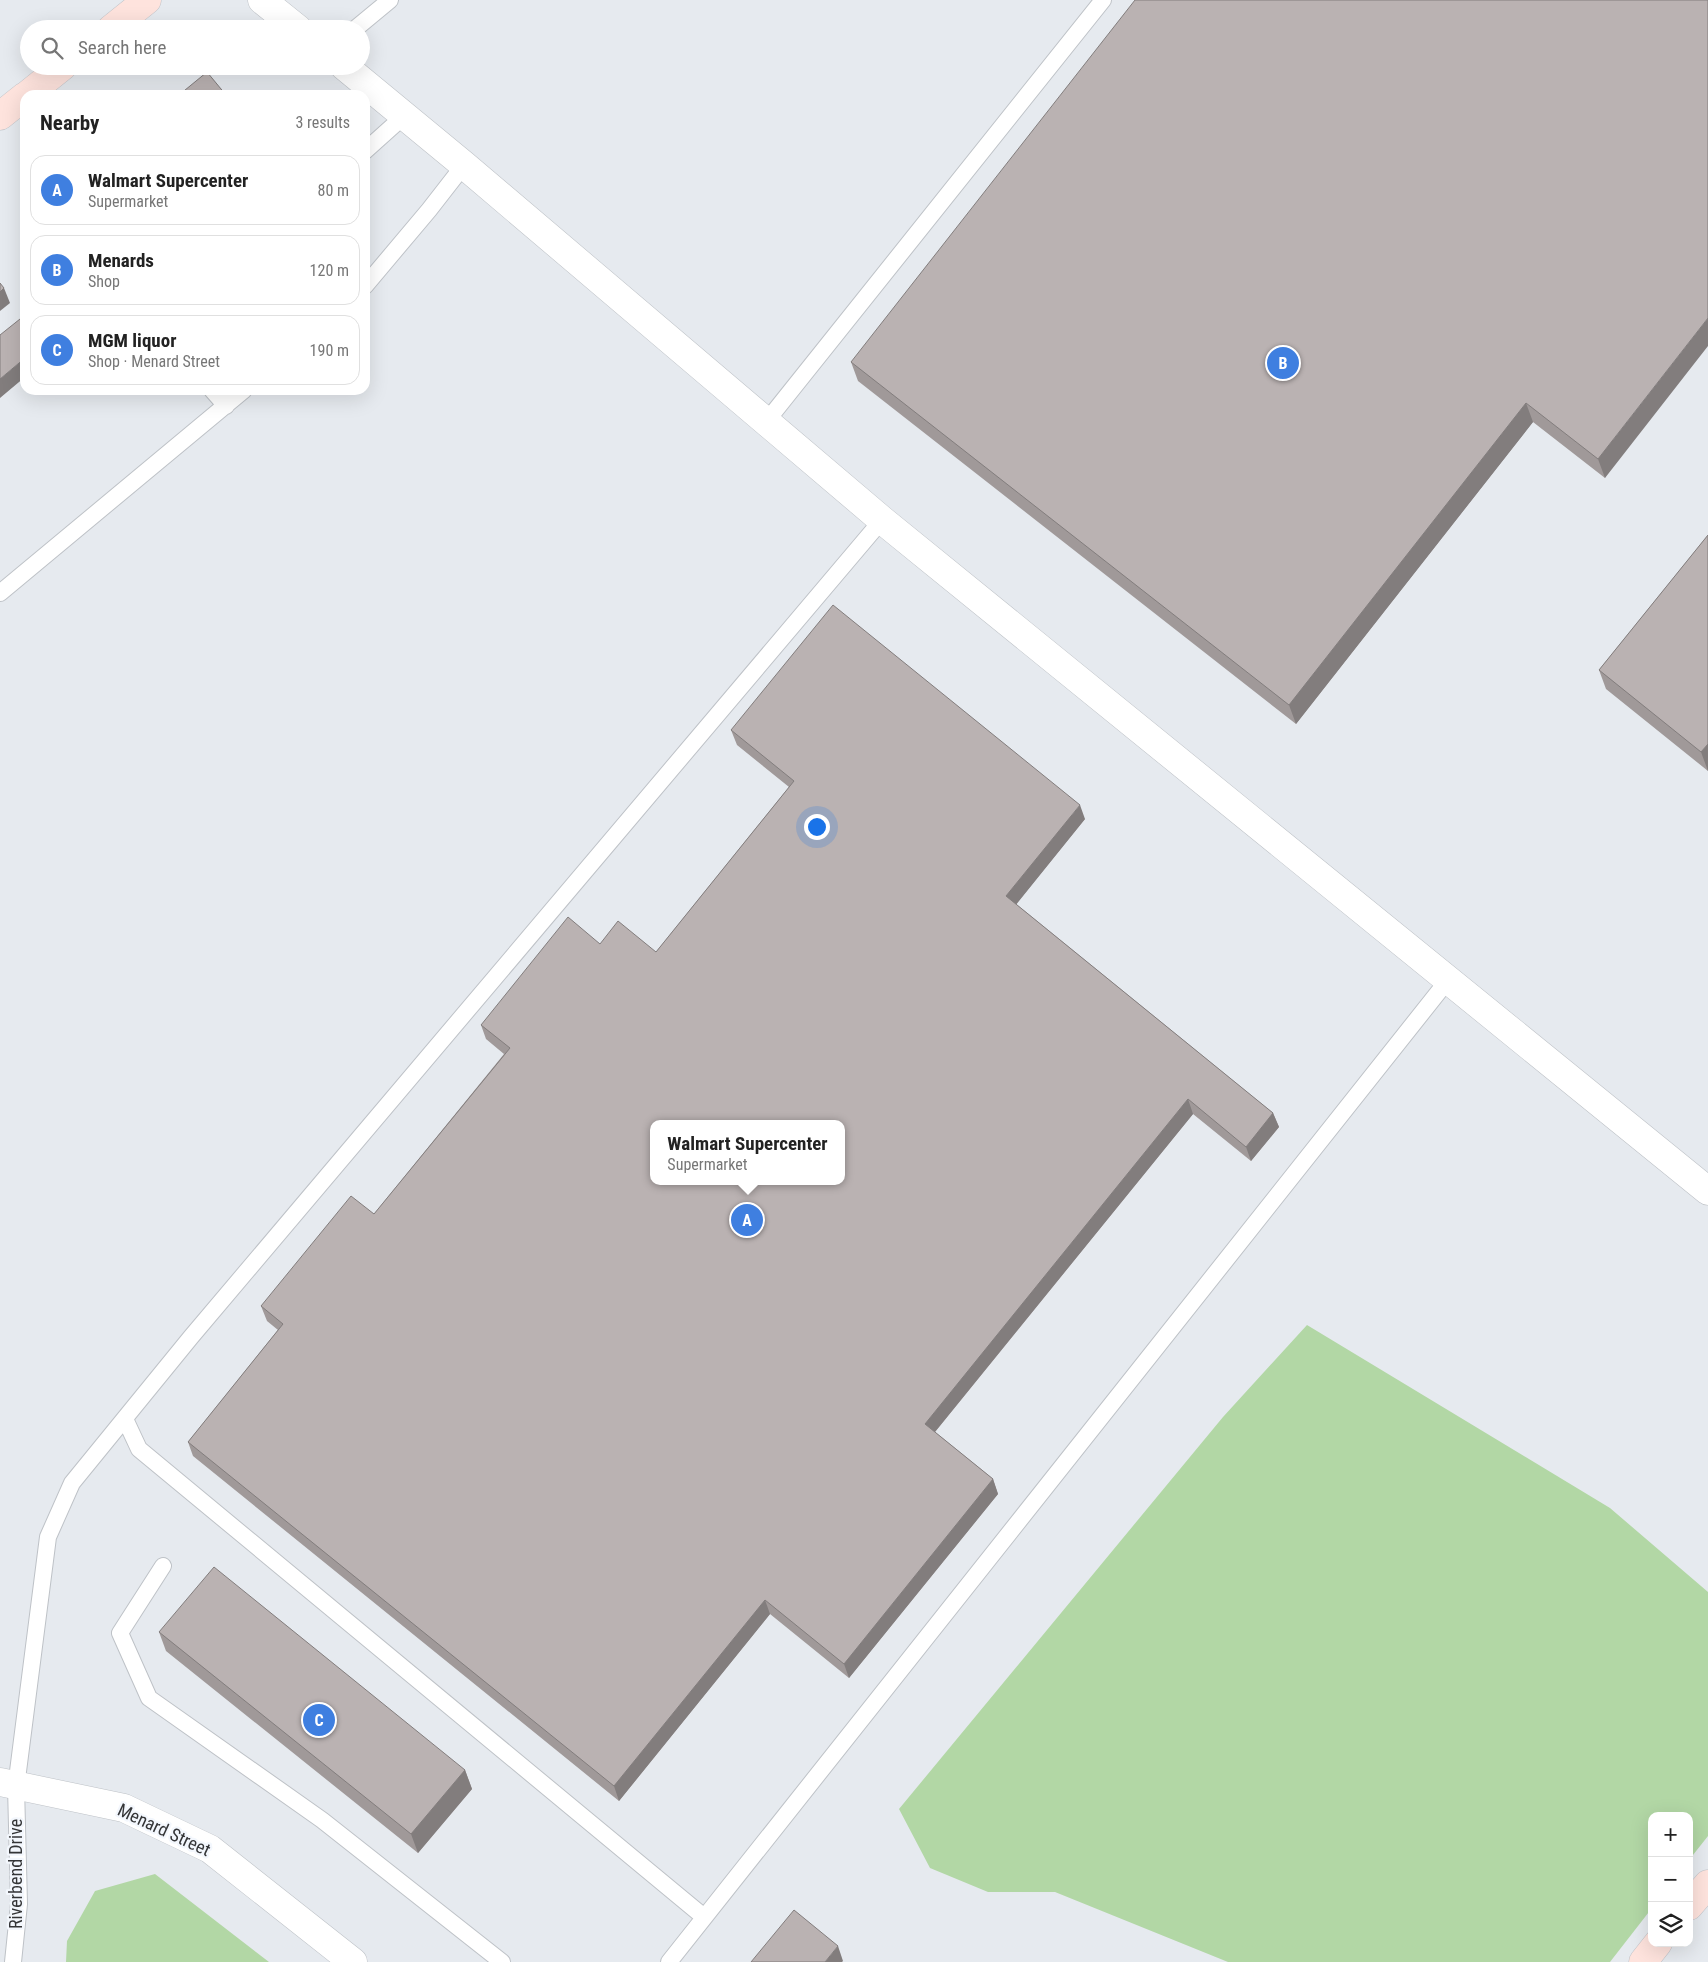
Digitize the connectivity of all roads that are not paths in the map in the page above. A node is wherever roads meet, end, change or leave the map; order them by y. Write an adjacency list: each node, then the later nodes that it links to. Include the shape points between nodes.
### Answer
1 (147, 0): 5 (street)
2 (262, 0): 6 (street)
3 (390, 0): 7 (lane)
4 (1103, 0): 20 (lane)
5 (122, 20)
6 (287, 20)
7 (366, 20)
8 (52, 75): 10 (street)
9 (355, 75): 13 (street)
10 (33, 90)
11 (20, 101): 12 (street)
12 (0, 116)
13 (404, 116): 14 (lane); 15 (street)
14 (370, 147)
15 (464, 165): 16 (lane); 20 (street)
16 (370, 280)
17 (216, 395): 19 (lane)
18 (238, 395): 19 (lane)
19 (226, 406): 22 (lane)
20 (766, 422): 21 (street)
21 (882, 520): 23 (street); 25 (lane, Riverbend Drive, via 209,1315)
22 (0, 593)
23 (1448, 980): 24 (street); 30 (lane)
24 (1708, 1191)
25 (125, 1419): 27 (lane, Riverbend Drive, via 72,1483 48,1537); 30 (lane, via 140,1449)
26 (163, 1566): 34 (lane, via 120,1633 148,1698 322,1820)
27 (8, 1784): 32 (lane, Riverbend Drive, via 19,1904); 33 (street, Menard Street, via 124,1808 210,1849)
28 (1708, 1884): 29 (street)
29 (1692, 1902)
30 (704, 1917): 35 (lane)
31 (1655, 1947): 36 (street)
32 (13, 1962)
33 (353, 1962)
34 (502, 1962)
35 (669, 1962)
36 (1642, 1962)

